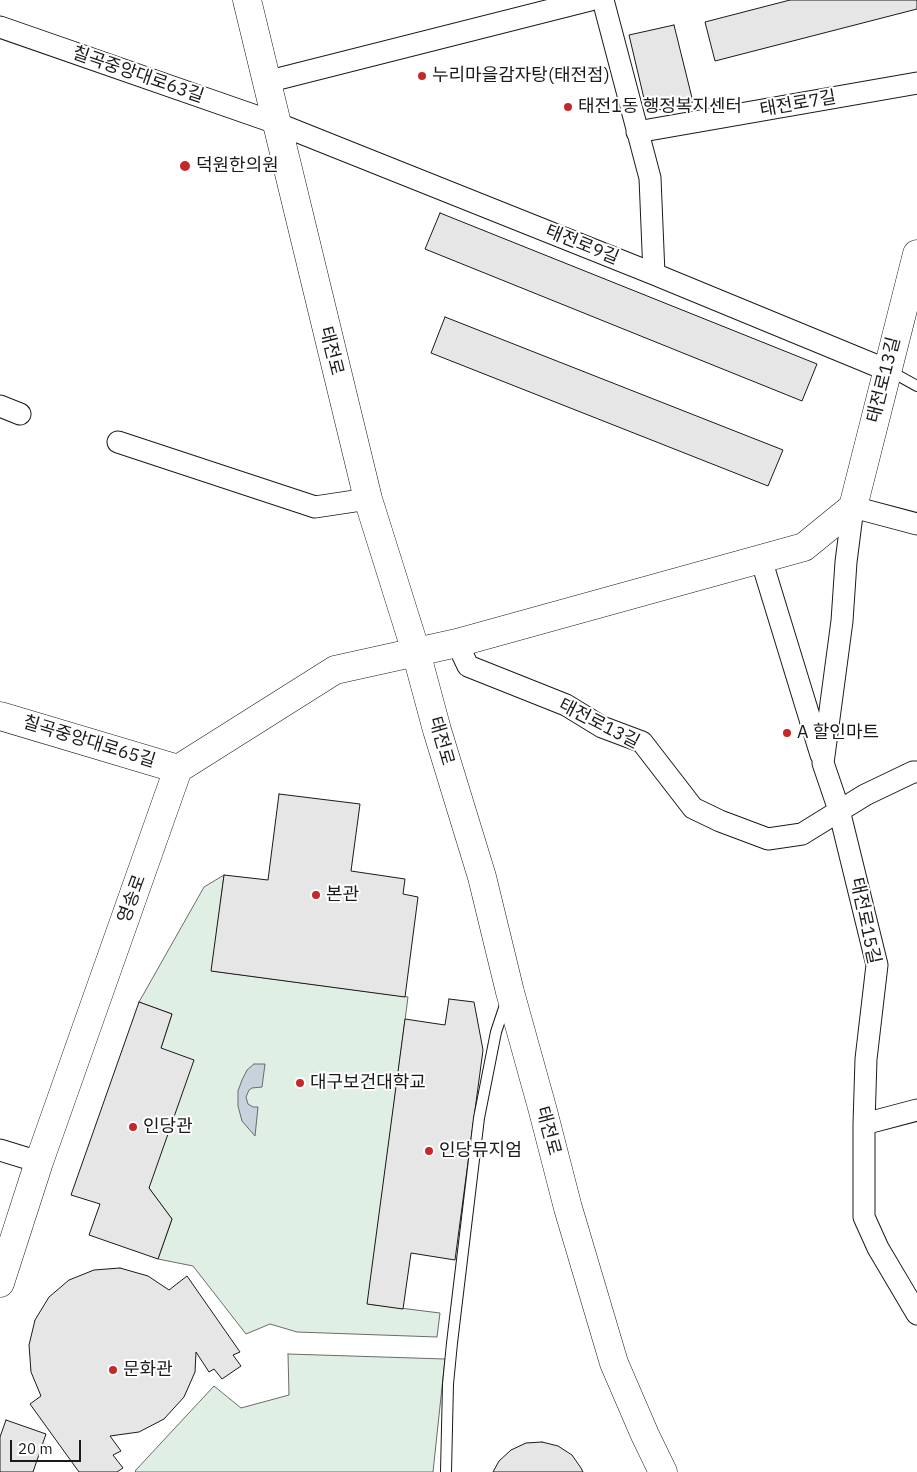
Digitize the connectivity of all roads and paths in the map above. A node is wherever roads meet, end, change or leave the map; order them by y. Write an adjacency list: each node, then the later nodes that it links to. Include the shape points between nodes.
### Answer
1 (247, 0): 5 (main road, 태전로)
2 (590, 0): 5 (street)
3 (603, 0): 8 (street)
4 (0, 28): 7 (street, 칠곡중앙대로63길)
5 (266, 82): 7 (main road, 태전로)
6 (917, 83): 8 (street, 태전로7길)
7 (276, 123): 10 (street, 태전로9길); 16 (main road, 태전로)
8 (637, 132): 10 (street, via 650,178)
9 (917, 254): 11 (main road, 태전로13길)
10 (654, 274): 11 (street, 태전로9길)
11 (887, 370): 12 (lane); 17 (main road, 태전로13길)
12 (917, 386)
13 (0, 406): 14 (street)
14 (20, 414)
15 (118, 442): 16 (street, via 315,507)
16 (368, 499): 21 (main road, 태전로)
17 (853, 507): 18 (street); 19 (main road, via 804,547); 23 (street, 태전로13길)
18 (917, 524)
19 (761, 559): 20 (main road); 23 (street)
20 (457, 643): 21 (main road); 26 (street, 태전로13길, via 468,666 566,705 602,727 642,742 693,808 720,821 768,838 802,834)
21 (416, 652): 24 (main road, via 334,670); 27 (main road, 태전로, via 482,877)
22 (0, 716): 24 (main road, 칠곡중앙대로65길)
23 (823, 763): 26 (street, 태전로13길)
24 (178, 769): 31 (main road, 영송로)
25 (917, 772): 26 (street, 태전로13길)
26 (839, 810): 29 (street, 태전로15길, via 877,965 866,1059)
27 (510, 992): 34 (lane, via 496,1032 479,1118 448,1384); 35 (main road, 태전로, via 568,1208 614,1362)
28 (917, 1110): 29 (street)
29 (864, 1124): 33 (street, 태전로15길, via 864,1217 878,1248)
30 (0, 1150): 31 (street)
31 (39, 1162): 32 (main road, 영송로)
32 (0, 1283)
33 (917, 1314)
34 (446, 1472)
35 (663, 1472)

